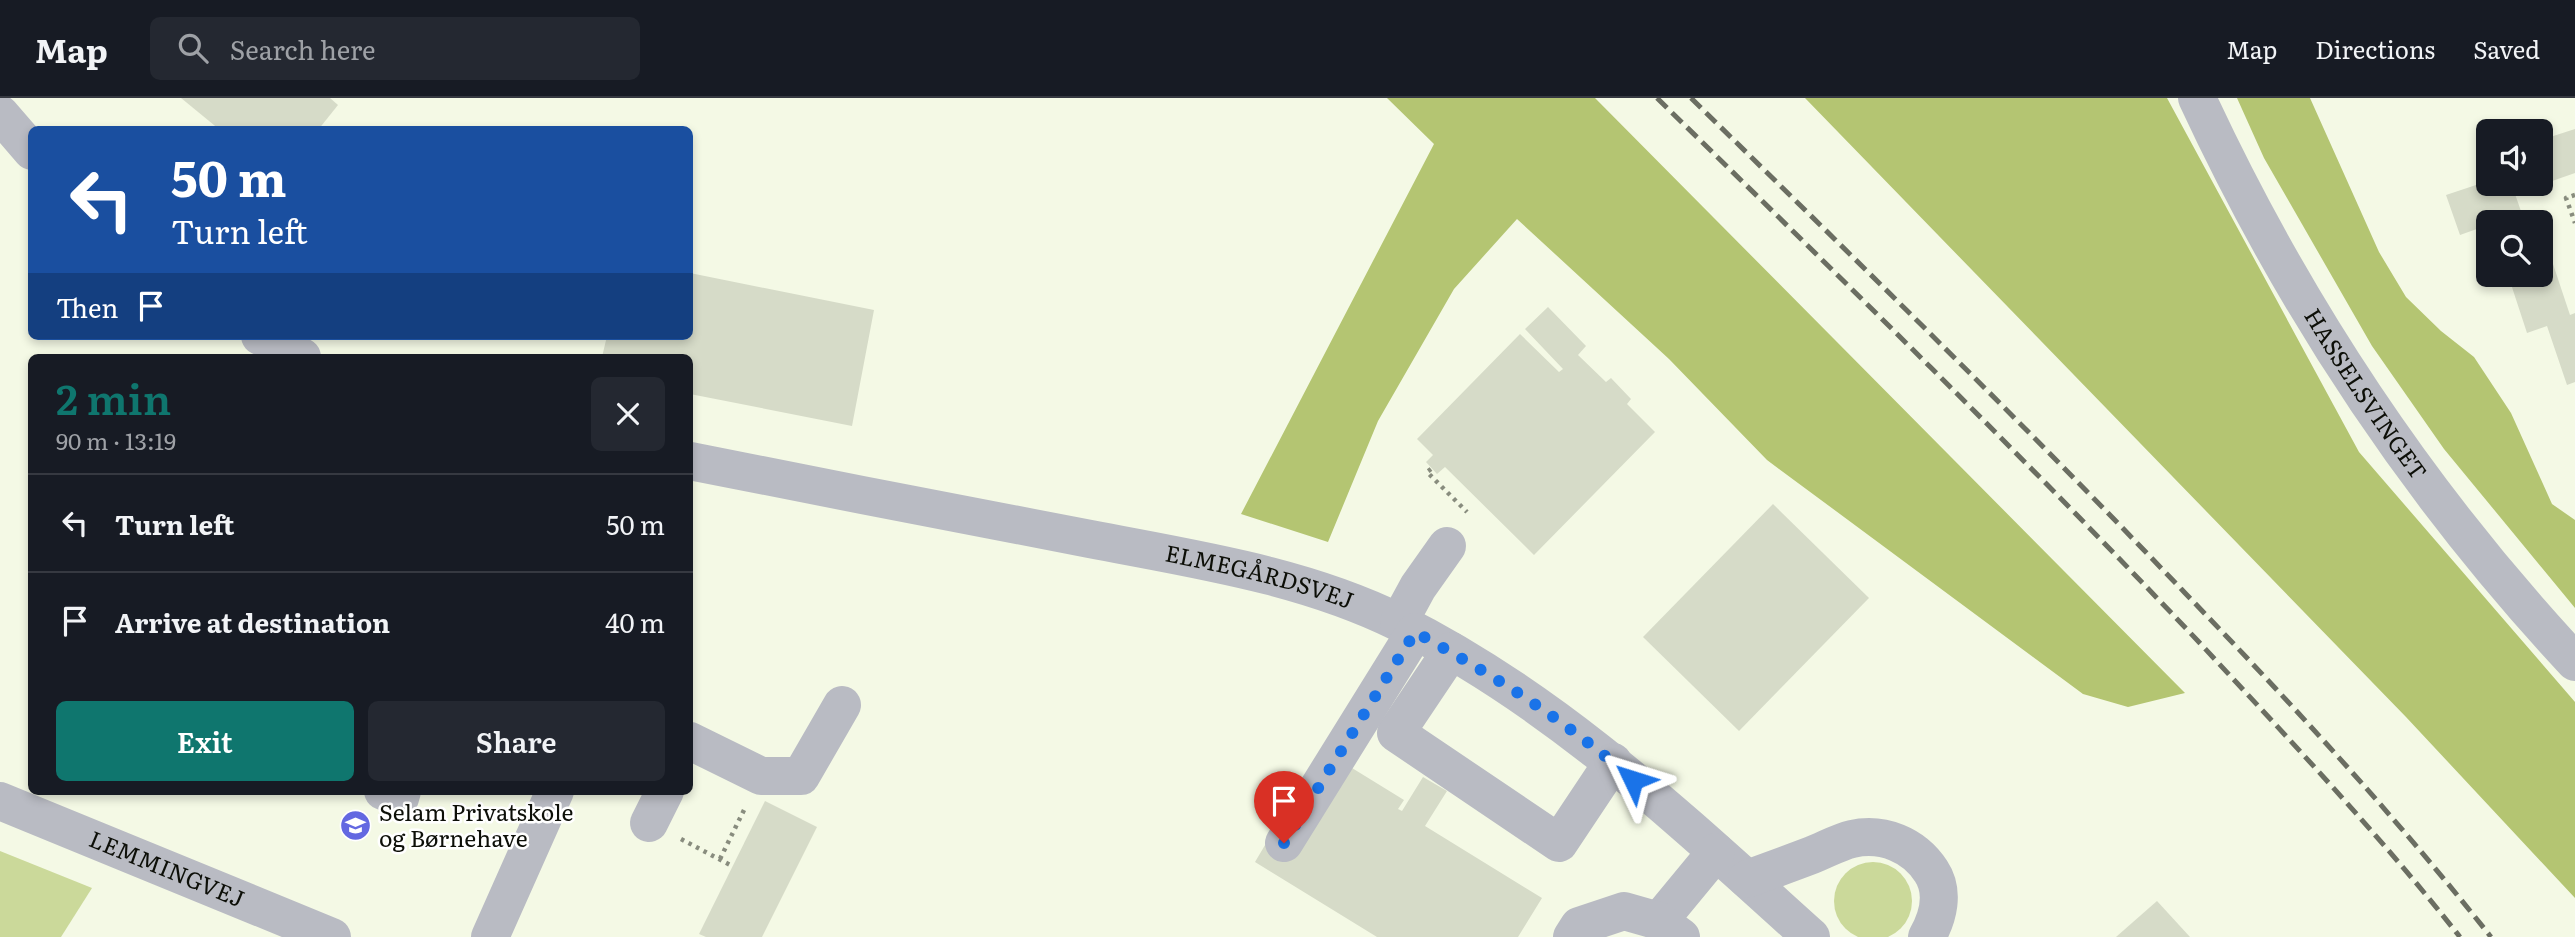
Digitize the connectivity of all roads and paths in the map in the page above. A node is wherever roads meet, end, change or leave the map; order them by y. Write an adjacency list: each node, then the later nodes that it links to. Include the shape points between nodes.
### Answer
1 (2197, 98): 12 (street, HASSELSVINGET, via 2272,248 2392,439 2464,535)
2 (0, 114): 3 (street)
3 (28, 146)
4 (2575, 195): 5 (path, via 2566,198)
5 (2575, 223)
6 (268, 340): 7 (street)
7 (296, 354)
8 (693, 462): 10 (street, ELMEGÅRDSVEJ, via 1286,580)
9 (1447, 546): 10 (street, via 1418,587)
10 (1407, 627): 11 (street, ELMEGÅRDSVEJ); 20 (street)
11 (1451, 652): 15 (street, ELMEGÅRDSVEJ, via 1513,688); 15 (street, via 1396,733 1559,843)
12 (2575, 662)
13 (842, 705): 16 (street, via 801,776)
14 (693, 743): 16 (street)
15 (1613, 762): 21 (street, ELMEGÅRDSVEJ)
16 (761, 776): 22 (path)
17 (553, 795): 27 (street)
18 (0, 802): 26 (street, LEMMINGVEJ)
19 (657, 807): 22 (path)
20 (1284, 843)
21 (1716, 852): 24 (street, ELMEGÅRDSVEJ); 25 (street)
22 (720, 859): 23 (path)
23 (732, 866)
24 (1747, 879): 29 (street, ELMEGÅRDSVEJ); 30 (street, via 1852,839 1891,841 1924,861 1935,877 1938,908)
25 (1670, 929): 28 (street, via 1624,911 1579,926)
26 (332, 937)
27 (490, 937)
28 (1572, 937)
29 (1811, 937)
30 (1927, 937)

